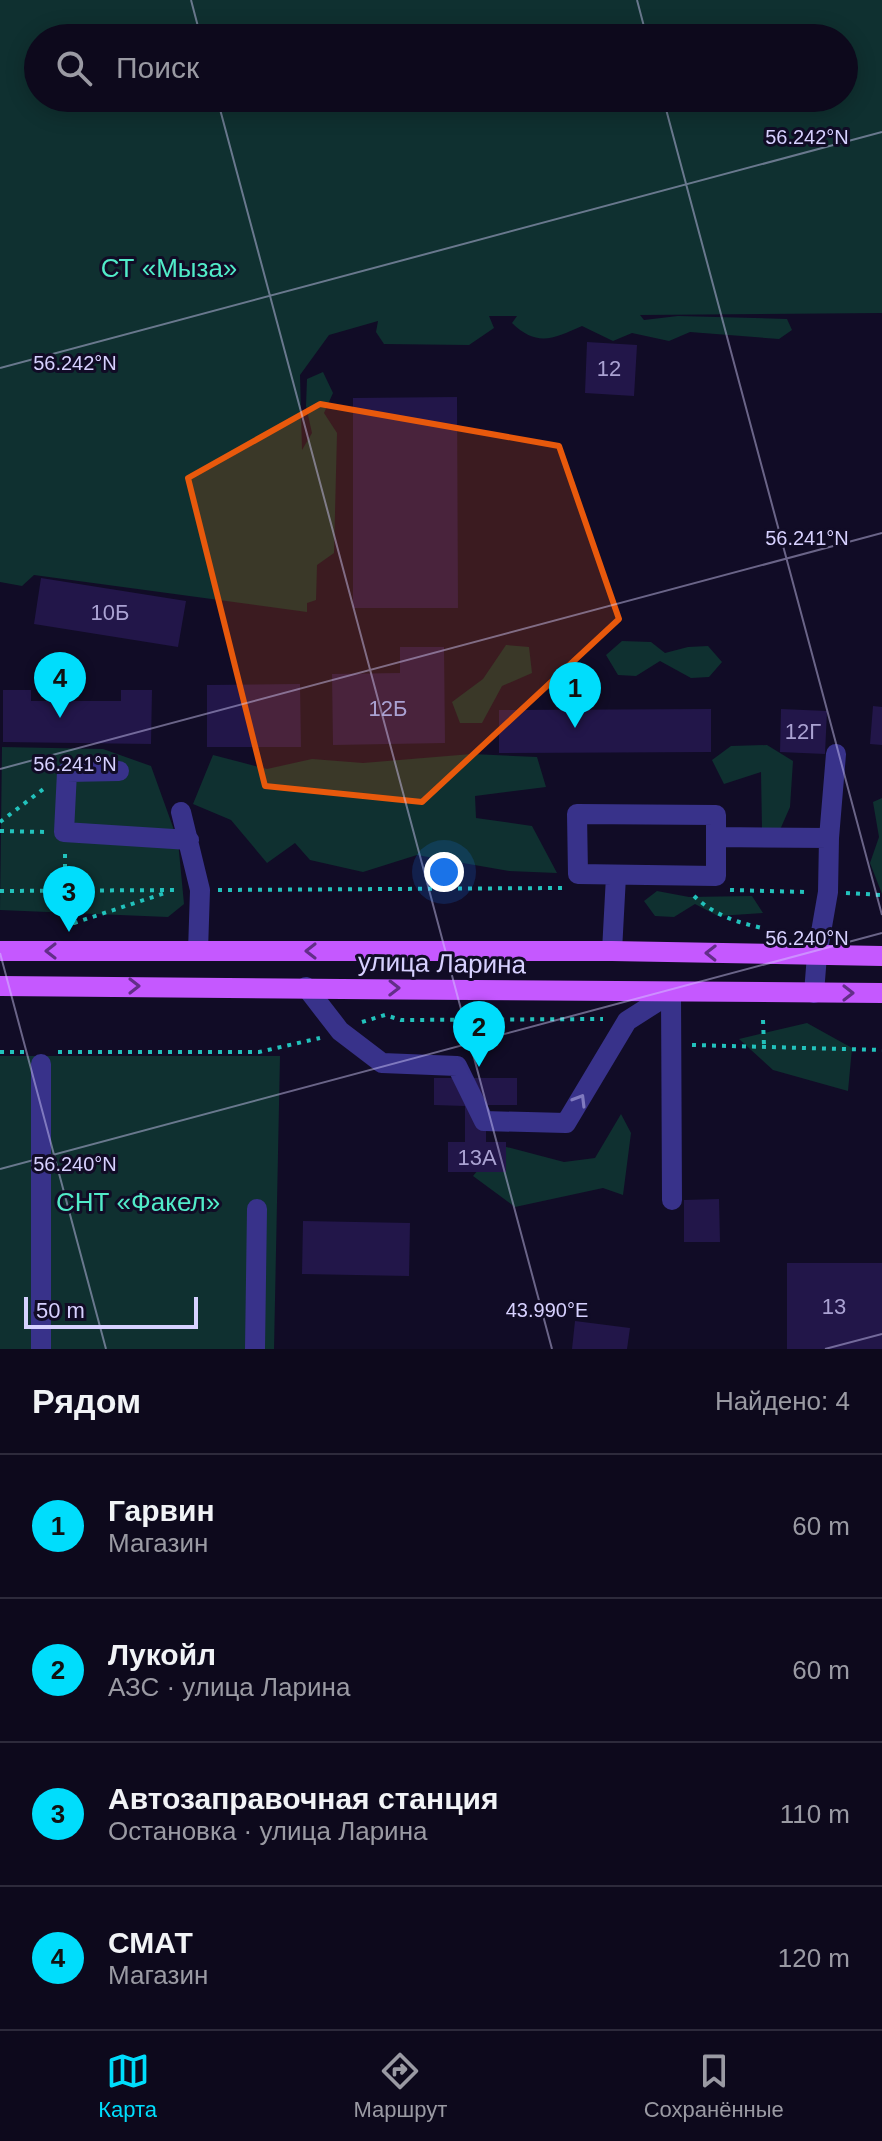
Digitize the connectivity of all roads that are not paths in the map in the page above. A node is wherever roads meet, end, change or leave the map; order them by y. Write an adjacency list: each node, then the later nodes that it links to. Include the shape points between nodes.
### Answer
1 (836, 754): 5 (lane)
2 (119, 771): 6 (lane, via 67,772 64,832)
3 (181, 812): 6 (lane)
4 (716, 837): 5 (lane); 7 (lane, via 716,876); 7 (lane, via 716,815 577,814 578,874)
5 (829, 838): 11 (lane, via 828,892)
6 (189, 840): 9 (lane, via 200,890)
7 (616, 876): 10 (lane)
8 (0, 951): 9 (main road, улица Ларина, one-way to 8)
9 (198, 951): 10 (main road, улица Ларина, one-way to 9)
10 (612, 951): 11 (main road, улица Ларина, one-way to 10)
11 (817, 955): 12 (main road, улица Ларина); 16 (lane)
12 (882, 956)
13 (0, 986): 14 (main road, улица Ларина, one-way to 14)
14 (306, 987): 15 (main road, улица Ларина, one-way to 15); 15 (lane, one-way to 15, via 340,1031 382,1063 457,1066 484,1121 566,1123 627,1021)
15 (671, 993): 16 (main road, улица Ларина); 19 (lane)
16 (814, 993): 17 (main road, улица Ларина, one-way to 17)
17 (882, 993)
18 (39, 1056): 21 (lane)
19 (672, 1200)
20 (257, 1209): 22 (lane)
21 (41, 1349)
22 (255, 1349)

